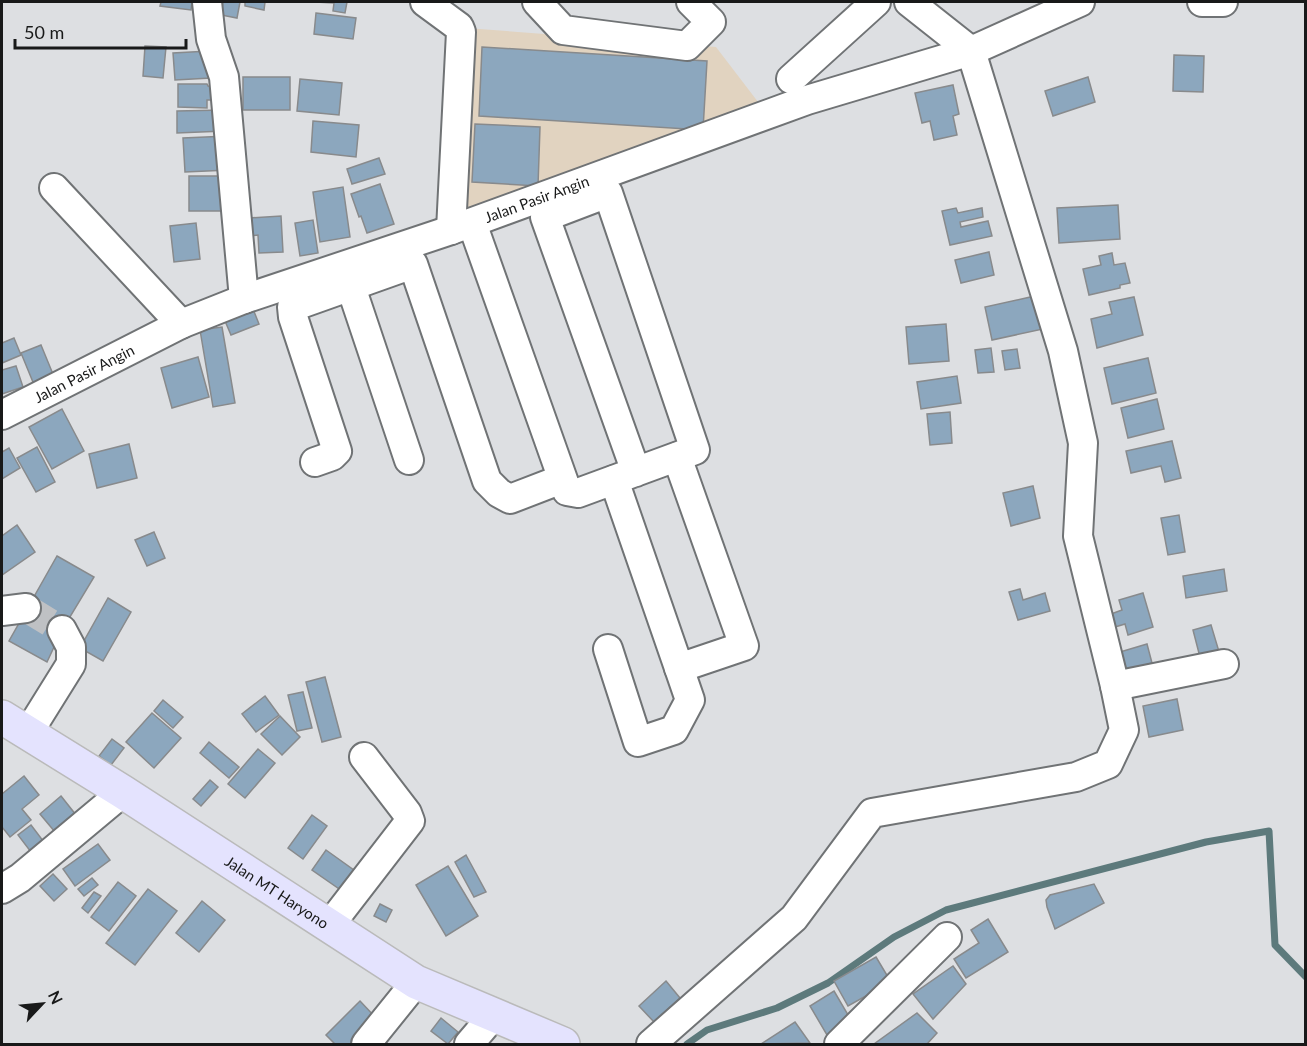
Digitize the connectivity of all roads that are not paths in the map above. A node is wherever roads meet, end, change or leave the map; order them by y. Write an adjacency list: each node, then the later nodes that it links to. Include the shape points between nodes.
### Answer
1 (207, 2): 15 (street, via 211,39 224,77)
2 (425, 2): 13 (street, via 461,32)
3 (537, 2): 4 (street, via 563,30 687,46 711,22)
4 (691, 2)
5 (876, 2): 11 (street)
6 (909, 2): 10 (street)
7 (1080, 2): 10 (street, Jalan Pasir Angin)
8 (1202, 2): 9 (street)
9 (1223, 2)
10 (971, 51): 13 (street, Jalan Pasir Angin, via 807,100); 27 (street, via 1065,361 1083,443 1078,536)
11 (791, 79)
12 (54, 188): 16 (street)
13 (462, 227): 15 (street, Jalan Pasir Angin); 22 (street)
14 (350, 284): 19 (street); 20 (street, via 292,307 337,451); 22 (street, via 413,264 487,481 510,499)
15 (244, 299): 16 (street, Jalan Pasir Angin)
16 (182, 324): 17 (street, Jalan Pasir Angin)
17 (2, 415)
18 (677, 457): 21 (street); 21 (street, via 695,450 608,193 545,217); 26 (street, via 744,646)
19 (409, 460)
20 (315, 462)
21 (625, 476): 22 (street, via 578,493 567,491); 26 (street)
22 (562, 479)
23 (62, 630): 28 (street, via 71,647 71,664)
24 (608, 649): 26 (street, via 638,742 674,730 690,700)
25 (1224, 664): 27 (street)
26 (679, 669)
27 (1115, 686): 39 (street, via 1124,730 1108,764 1076,777 872,813 794,918)
28 (15, 725): 30 (main road, Jalan MT Haryono)
29 (364, 757): 32 (street, via 410,821)
30 (123, 792): 31 (street); 32 (main road, Jalan MT Haryono)
31 (2, 889)
32 (329, 926): 34 (main road, Jalan MT Haryono)
33 (947, 937): 40 (street)
34 (416, 982): 35 (main road, Jalan MT Haryono); 36 (street)
35 (493, 1016): 37 (street); 38 (main road, Jalan MT Haryono)
36 (366, 1044)
37 (469, 1044)
38 (563, 1044)
39 (651, 1044)
40 (839, 1044)

